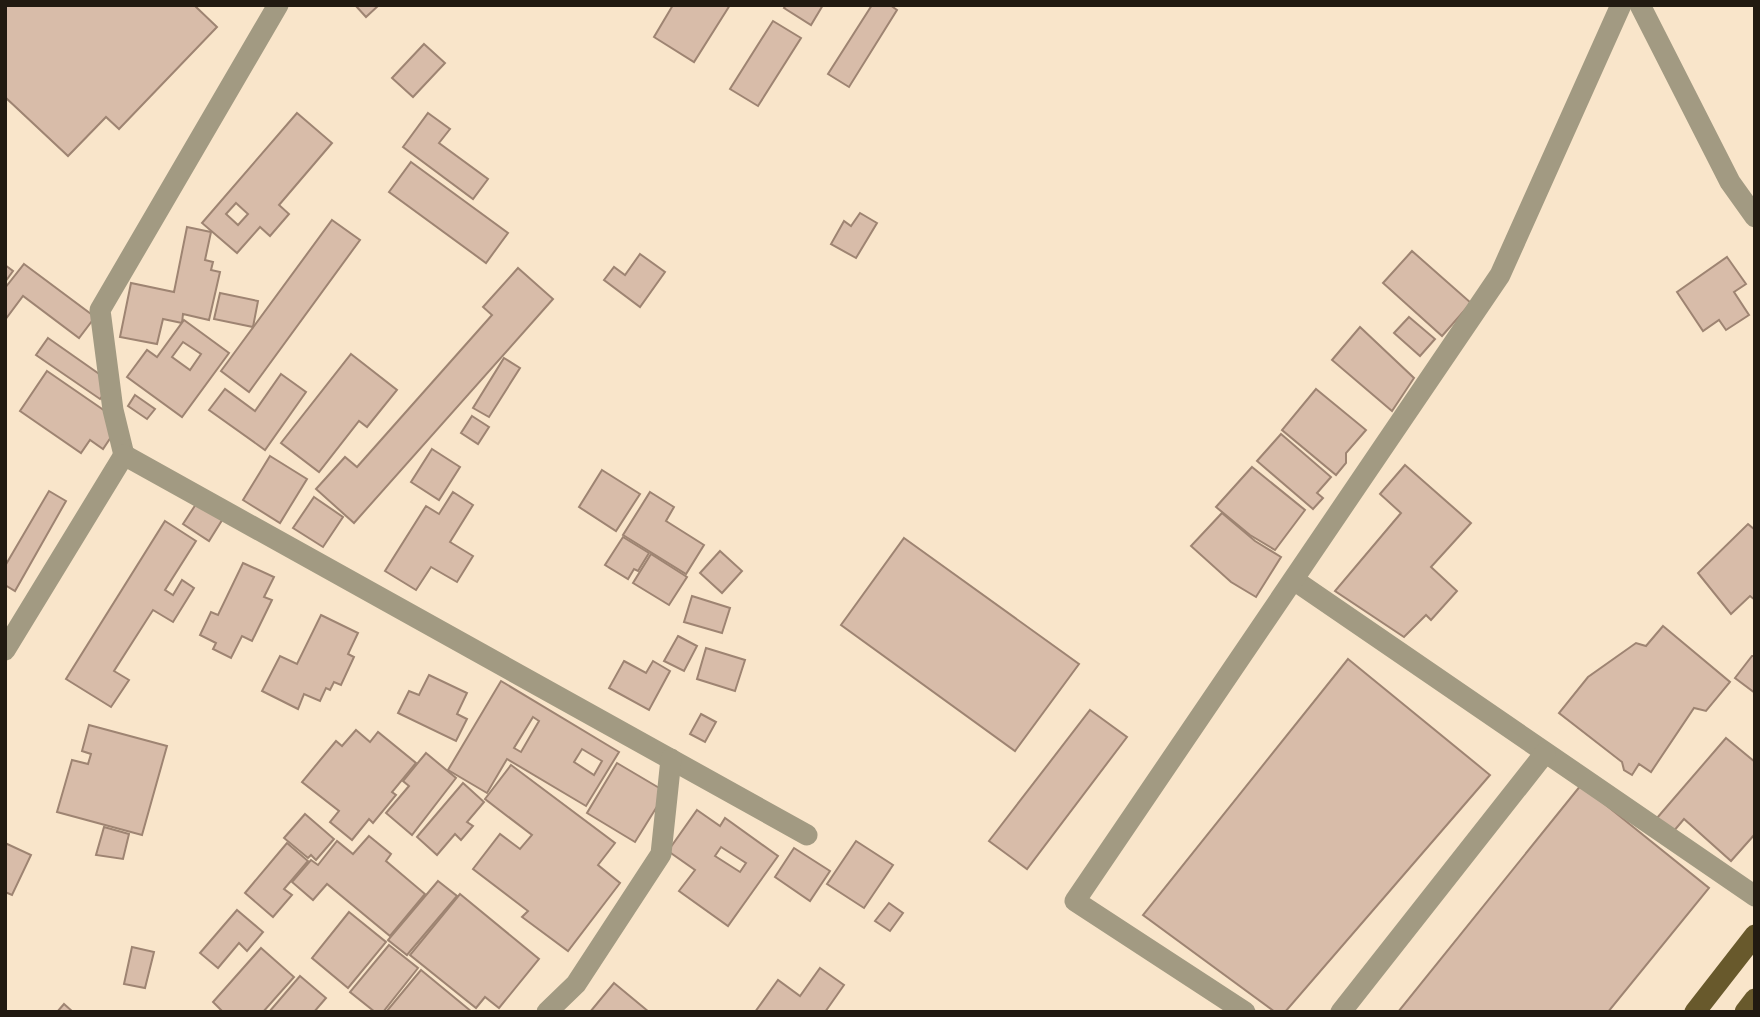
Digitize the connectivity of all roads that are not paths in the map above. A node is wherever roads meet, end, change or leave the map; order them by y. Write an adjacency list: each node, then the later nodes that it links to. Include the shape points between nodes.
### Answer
1 (278, 5): 5 (street, via 100,310 113,410)
2 (1621, 5): 6 (street, via 1500,275)
3 (1640, 5): 4 (street, via 1730,182)
4 (1755, 217)
5 (124, 455): 7 (street); 9 (street)
6 (1294, 580): 8 (street); 15 (street, via 1075,901)
7 (5, 650)
8 (1545, 752): 11 (street); 16 (street)
9 (671, 759): 10 (street); 14 (street, via 661,854 576,985)
10 (807, 835)
11 (1755, 897)
12 (1755, 935): 17 (main road)
13 (1755, 999): 18 (main road)
14 (547, 1012)
15 (1245, 1012)
16 (1341, 1012)
17 (1695, 1012)
18 (1745, 1012)

